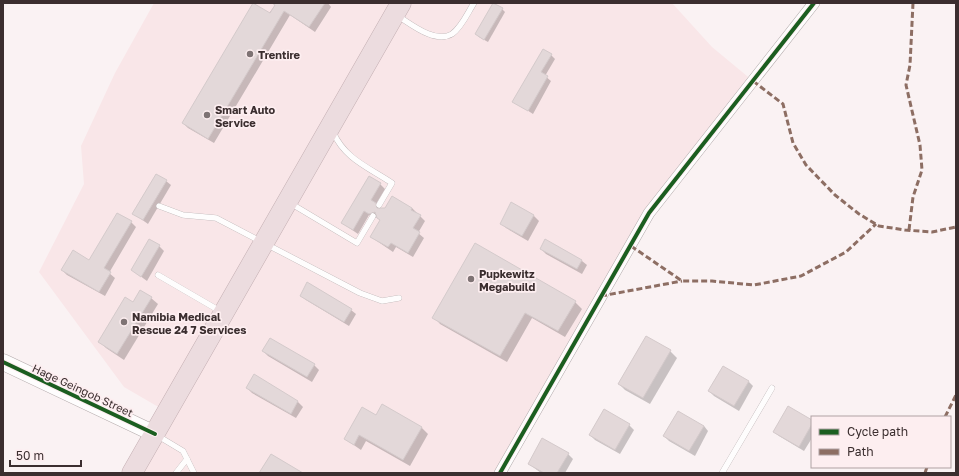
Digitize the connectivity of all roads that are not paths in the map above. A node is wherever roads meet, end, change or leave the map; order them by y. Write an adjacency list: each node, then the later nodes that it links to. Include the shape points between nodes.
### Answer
1 (474, 3): 3 (lane, via 452,34 442,36 419,29)
2 (814, 3): 20 (street, via 649,213)
3 (397, 8): 4 (highway)
4 (330, 126): 5 (highway); 6 (lane, via 338,144 346,153 392,183)
5 (289, 202): 8 (lane, via 357,243); 9 (highway)
6 (379, 205)
7 (159, 206): 9 (lane, via 183,215 216,218)
8 (373, 216)
9 (265, 242): 11 (lane, via 360,293 382,301); 12 (highway)
10 (158, 275): 12 (lane)
11 (399, 298)
12 (224, 314): 15 (highway)
13 (3, 362): 15 (street, Hage Geingob Street)
14 (772, 388): 21 (lane)
15 (155, 434): 16 (lane, via 183,451); 17 (highway)
16 (187, 459): 18 (lane); 19 (lane)
17 (132, 473)
18 (176, 473)
19 (194, 473)
20 (500, 473)
21 (722, 473)

